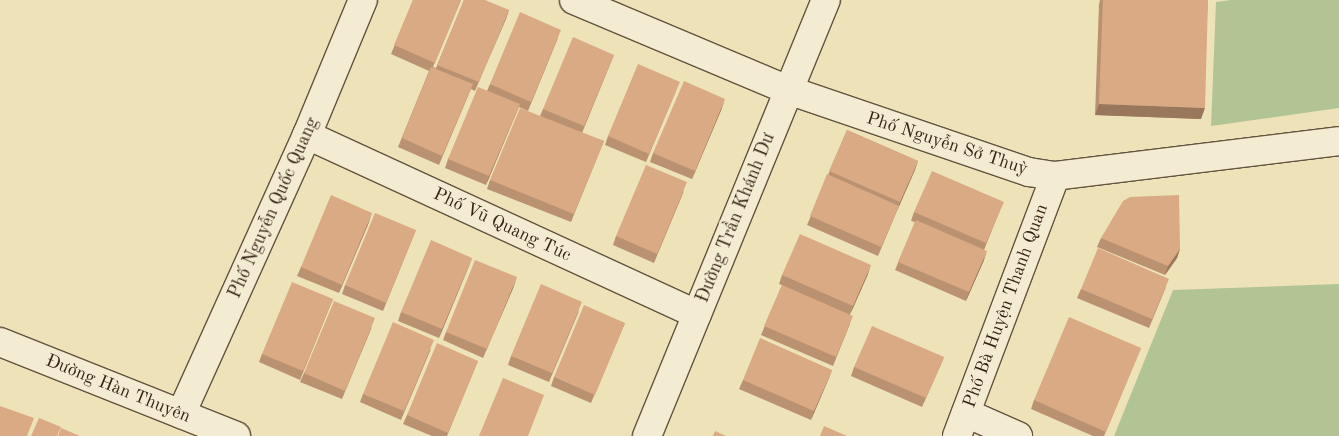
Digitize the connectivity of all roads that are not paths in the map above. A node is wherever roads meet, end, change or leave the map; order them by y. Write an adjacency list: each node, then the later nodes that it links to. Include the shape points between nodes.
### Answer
1 (363, 0): 5 (street, Phố Nguyễn Quốc Quang)
2 (574, 0): 4 (street, Phố Nguyễn Sở Thuỳ)
3 (826, 0): 4 (street, Đường Trần Khánh Dư)
4 (788, 90): 7 (street, Phố Nguyễn Sở Thuỳ, via 1008,167); 8 (street, Đường Trần Khánh Dư)
5 (307, 136): 8 (street, Phố Vũ Quang Túc); 10 (street, Phố Nguyễn Quốc Quang)
6 (1338, 143): 7 (street, Phố Nguyễn Sở Thuỳ)
7 (1055, 176): 11 (street, Phố Bà Huyện Thanh Quan)
8 (697, 314): 13 (street, Đường Trần Khánh Dư)
9 (0, 342): 10 (street, Đường Hàn Thuyên)
10 (181, 414): 12 (street, Đường Hàn Thuyên)
11 (962, 425): 14 (street)
12 (236, 436)
13 (647, 436)
14 (1018, 436)

